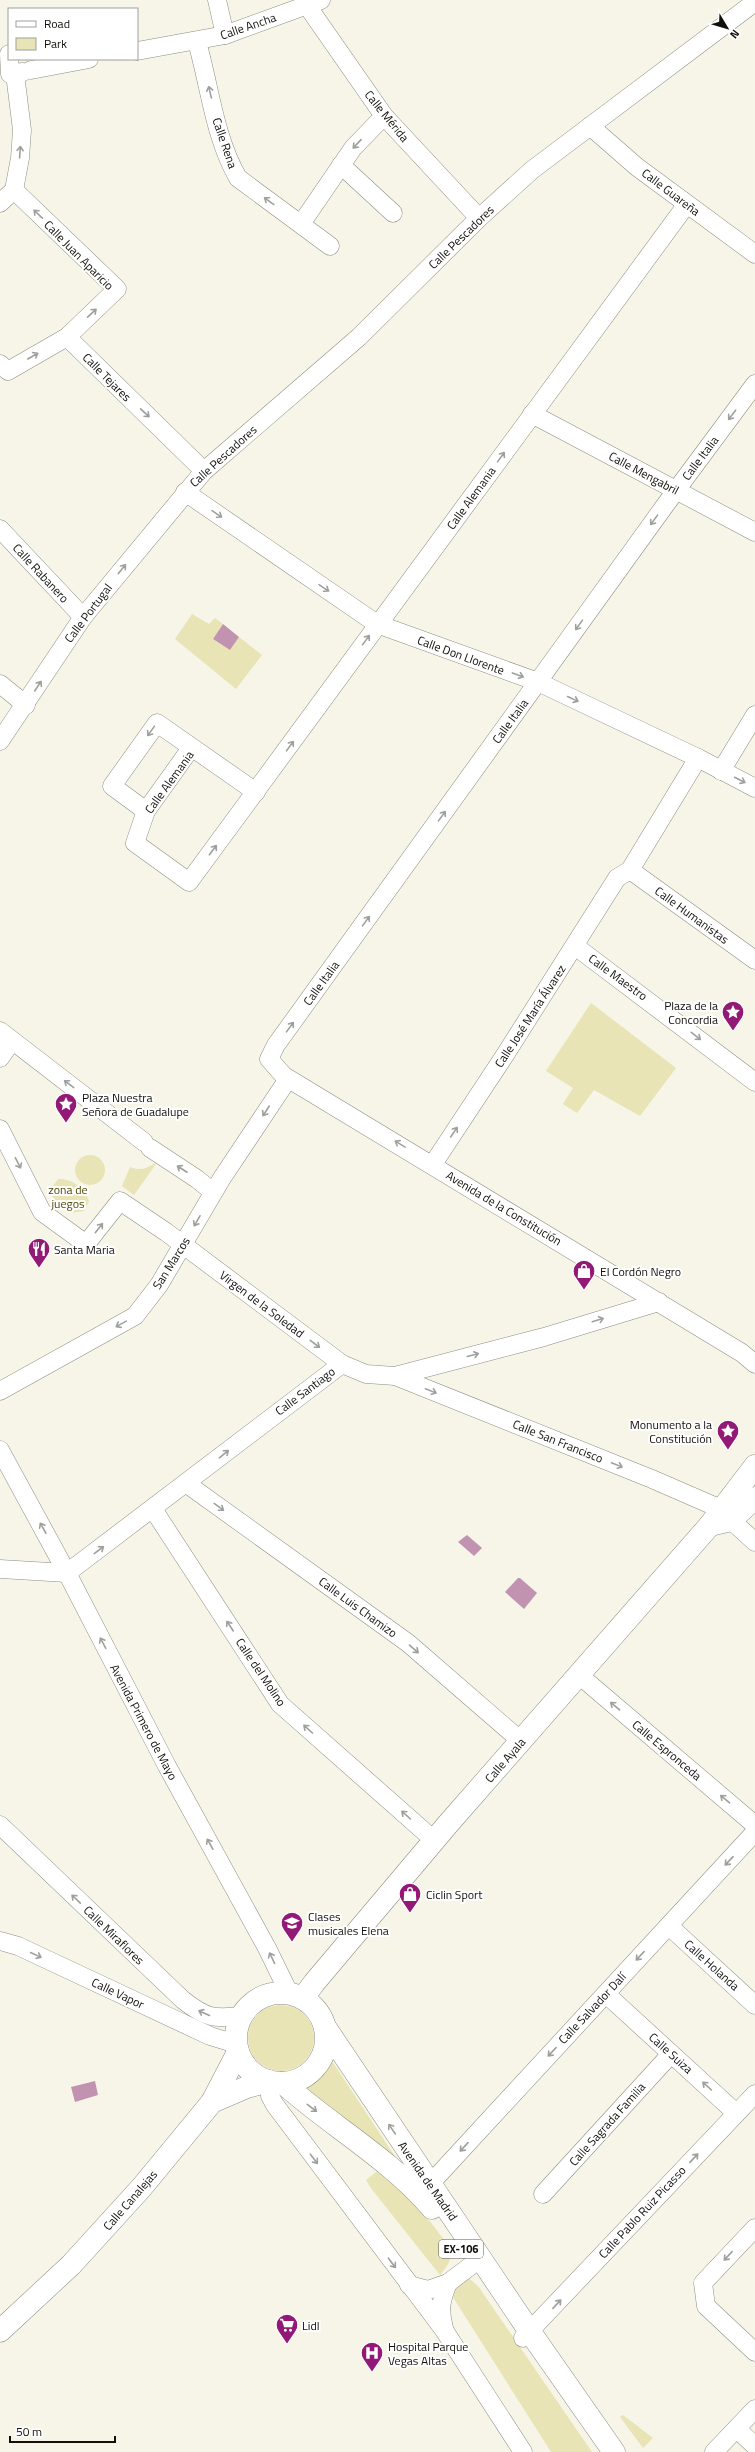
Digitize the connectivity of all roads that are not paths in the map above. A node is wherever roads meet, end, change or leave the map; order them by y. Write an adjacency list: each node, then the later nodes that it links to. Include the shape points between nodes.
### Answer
1 (217, 0): 4 (street)
2 (314, 2): 4 (street, Calle Ancha); 10 (street, Calle Mérida)
3 (755, 2): 11 (street, Calle Pescadores)
4 (225, 35): 5 (street, Calle Ancha)
5 (197, 42): 6 (street, Calle Ancha); 18 (street, Calle Rena, one-way to 5, via 238,178 229,163)
6 (138, 51)
7 (12, 60): 9 (street)
8 (82, 60): 9 (street)
9 (18, 71): 13 (street, one-way to 9, via 22,130)
10 (384, 116): 12 (street, one-way to 12); 17 (street, Calle Mérida)
11 (590, 126): 15 (street, Calle Guareña); 17 (street, Calle Pescadores, via 532,170)
12 (341, 165): 16 (street); 18 (street)
13 (14, 190): 14 (street); 21 (street, Calle Juan Aparicio, one-way to 13, via 117,290)
14 (0, 202)
15 (687, 204): 20 (street, Calle Guareña); 24 (street, Calle Alemania)
16 (393, 213)
17 (479, 218): 25 (street, Calle Pescadores, via 359,337)
18 (301, 224): 19 (street, Calle Rena)
19 (330, 246)
20 (755, 254)
21 (67, 337): 22 (street, one-way to 21, via 8,371); 25 (street, Calle Tejares, one-way to 25)
22 (0, 364)
23 (755, 384): 26 (street, Calle Italia, one-way to 26)
24 (532, 414): 26 (street, Calle Mengabril); 31 (street, Calle Alemania, one-way to 24)
25 (204, 471): 27 (street, Calle Pescadores)
26 (676, 490): 29 (street, Calle Mengabril); 32 (street, Calle Italia, one-way to 32)
27 (185, 492): 30 (street, Calle Portugal, one-way to 27); 31 (street, Calle Don Llorente, one-way to 31)
28 (0, 529): 30 (street, Calle Rabanero)
29 (755, 532)
30 (83, 617): 34 (street, Calle Portugal, one-way to 30)
31 (378, 624): 32 (street, Calle Don Llorente, one-way to 32); 41 (street, Calle Alemania, one-way to 31)
32 (538, 682): 38 (street, Calle Don Llorente, one-way to 38); 48 (street, Calle Italia, one-way to 32, via 276,1045)
33 (0, 684): 34 (street)
34 (26, 705): 36 (street, Calle Portugal)
35 (755, 715): 39 (street)
36 (0, 741)
37 (191, 748): 41 (street, Calle Alemania); 42 (street, Calle Alemania); 42 (street, one-way to 42, via 157,723 112,786)
38 (698, 758): 39 (street, Calle Don Llorente); 43 (street)
39 (721, 771): 40 (street, Calle Don Llorente, one-way to 40)
40 (755, 788)
41 (256, 792): 42 (street, Calle Alemania, one-way to 41, via 135,843 189,882)
42 (146, 811)
43 (630, 870): 44 (street, Calle José María Álvarez, via 617,878); 45 (street, Calle Humanistas)
44 (575, 946): 50 (street, Calle Maestro, one-way to 50); 52 (street, Calle José María Álvarez, one-way to 44)
45 (755, 960)
46 (6, 1036): 47 (street); 53 (street, one-way to 46, via 147,1145)
47 (0, 1058)
48 (269, 1059): 49 (street, Avenida de la Constitución)
49 (288, 1079): 52 (street, Avenida de la Constitución, one-way to 49); 53 (street, San Marcos, one-way to 53)
50 (755, 1082)
51 (0, 1129): 54 (street, Virgen de la Soledad, one-way to 54, via 42,1212 86,1244 120,1201)
52 (433, 1164): 55 (street, Avenida de la Constitución)
53 (213, 1192): 54 (street, San Marcos, one-way to 54)
54 (183, 1244): 59 (street, Virgen de la Soledad, one-way to 59); 61 (street, San Marcos, one-way to 61, via 159,1285 135,1316)
55 (627, 1283): 56 (street, Avenida de la Constitución); 57 (street)
56 (659, 1302): 57 (street, Calle Santiago); 58 (street, Avenida de la Constitución)
57 (632, 1310): 60 (street, Calle Santiago, one-way to 57, via 544,1337)
58 (751, 1358)
59 (342, 1364): 60 (street, Calle Santiago, via 366,1374); 64 (street, Calle Santiago, one-way to 59)
60 (395, 1376): 67 (street, Calle San Francisco, one-way to 67, via 644,1476)
61 (0, 1391)
62 (0, 1450): 70 (street, Avenida Primero de Mayo, one-way to 62)
63 (755, 1466): 67 (main road, Calle Ayala)
64 (187, 1484): 66 (street, Calle Santiago); 72 (street, Calle Luis Chamizo, one-way to 72, via 408,1643)
65 (755, 1498): 67 (main road, Calle Ayala)
66 (154, 1509): 70 (street, Calle Santiago, one-way to 66); 76 (street, Calle del Molino, one-way to 66, via 280,1704)
67 (720, 1518): 68 (street, Calle San Francisco); 71 (main road, Calle Ayala)
68 (755, 1542)
69 (0, 1570): 70 (street)
70 (68, 1573): 80 (street, Avenida Primero de Mayo, one-way to 70, via 167,1766)
71 (579, 1675): 72 (main road, Calle Ayala); 73 (street, Calle Espronceda, one-way to 71)
72 (521, 1741): 76 (main road, Calle Ayala)
73 (755, 1824)
74 (0, 1825): 79 (street, Calle Miraflores, one-way to 74)
75 (755, 1832): 77 (street, Calle Salvador Dalí, one-way to 77)
76 (435, 1841): 80 (main road, Calle Ayala)
77 (669, 1926): 81 (street, Calle Salvador Dalí, one-way to 81); 82 (street, Calle Holanda)
78 (0, 1941): 83 (street, Calle Vapor, one-way to 83, via 18,1946)
79 (168, 1987): 83 (street); 84 (street, Calle Miraflores, one-way to 79, via 215,2019 195,2010)
80 (297, 1988): 84 (main road, via 259,1999 249,2006); 85 (main road, via 316,2010)
81 (606, 1994): 88 (street, Calle Suiza); 96 (street, Calle Salvador Dalí, one-way to 96)
82 (755, 2005)
83 (154, 2010): 86 (street, Calle Vapor)
84 (242, 2016): 87 (main road, via 236,2034)
85 (325, 2027): 90 (main road, via 326,2040 317,2065 308,2074 296,2080); 96 (main road, Avenida de Madrid / EX-106, one-way to 85)
86 (210, 2036): 87 (street, Calle Vapor); 89 (street, via 222,2050)
87 (237, 2048): 89 (main road, Calle Canalejas); 90 (main road, via 251,2071)
88 (671, 2054): 95 (street, Calle Suiza, one-way to 88); 97 (street, Calle Sagrada Familia)
89 (228, 2071): 93 (main road, Calle Canalejas)
90 (275, 2082): 91 (main road); 94 (street, via 270,2096); 99 (main road, Avenida de Madrid / EX-106, one-way to 99, via 413,2186)
91 (239, 2090): 93 (main road); 94 (street, via 254,2094)
92 (755, 2094): 95 (street, Calle Pablo Ruiz Picasso)
93 (212, 2102): 103 (main road, Calle Canalejas, via 84,2252)
94 (275, 2105): 101 (street, one-way to 101)
95 (736, 2113): 104 (street, Calle Pablo Ruiz Picasso, one-way to 95)
96 (430, 2184): 99 (main road, Avenida de Madrid / EX-106)
97 (543, 2194)
98 (755, 2228): 105 (street, one-way to 105, via 703,2283 706,2306)
99 (476, 2261): 100 (street); 104 (main road, Avenida de Madrid / EX-106)
100 (448, 2282): 101 (street, via 428,2290); 102 (street, via 440,2302)
101 (409, 2285): 102 (street)
102 (444, 2330): 109 (street)
103 (0, 2331)
104 (526, 2335): 110 (main road, Avenida de Madrid / EX-106); 111 (main road, Avenida de Madrid / EX-106)
105 (755, 2352)
106 (755, 2410): 107 (street)
107 (737, 2429): 108 (street); 112 (street)
108 (755, 2446)
109 (523, 2452)
110 (601, 2452)
111 (614, 2452)
112 (714, 2452)

